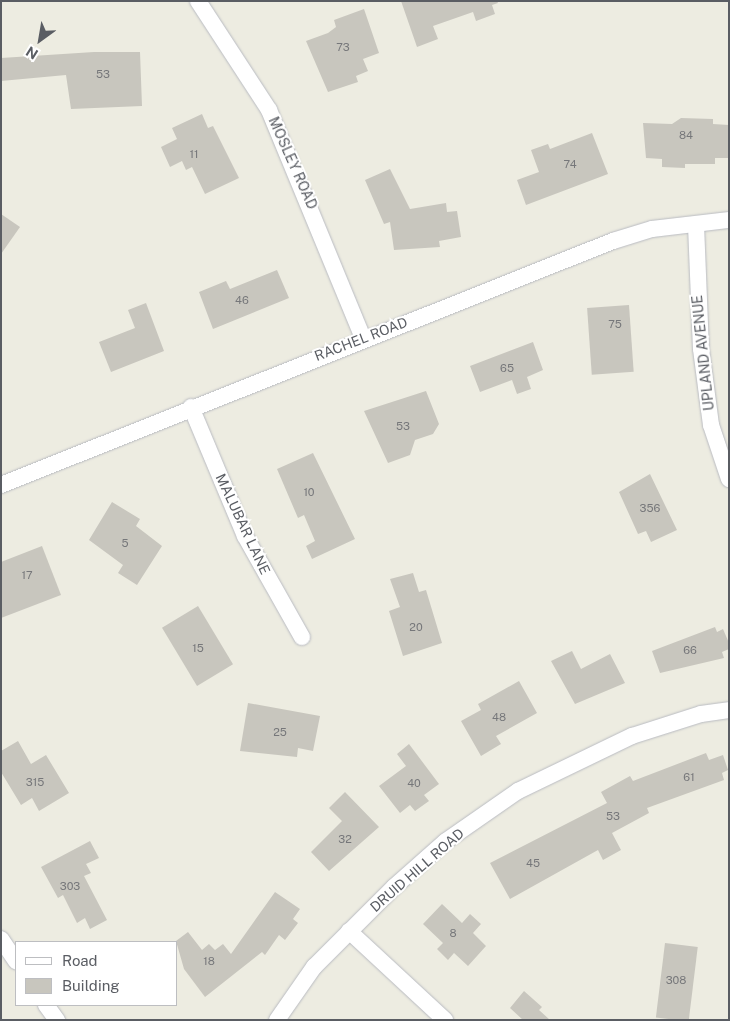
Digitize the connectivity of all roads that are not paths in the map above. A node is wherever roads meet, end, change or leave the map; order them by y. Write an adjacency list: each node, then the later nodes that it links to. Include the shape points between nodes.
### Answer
1 (198, 1): 4 (street, MOSLEY ROAD, via 269,110)
2 (729, 220): 3 (street, RACHEL ROAD)
3 (696, 224): 4 (street, RACHEL ROAD, via 652,228 613,241); 6 (street, UPLAND AVENUE, via 701,349 711,425)
4 (363, 338): 5 (street, RACHEL ROAD)
5 (191, 407): 7 (street, RACHEL ROAD); 8 (street, MALUBAR LANE, via 246,536)
6 (729, 479)
7 (1, 485)
8 (302, 637)
9 (729, 710): 10 (street, DRUID HILL ROAD, via 701,714 632,736 518,791 446,841)
10 (349, 931): 15 (street, DRUID HILL ROAD, via 314,967); 16 (street)
11 (1, 939): 12 (street)
12 (15, 960)
13 (47, 1006): 14 (street)
14 (57, 1020)
15 (277, 1020)
16 (445, 1020)

